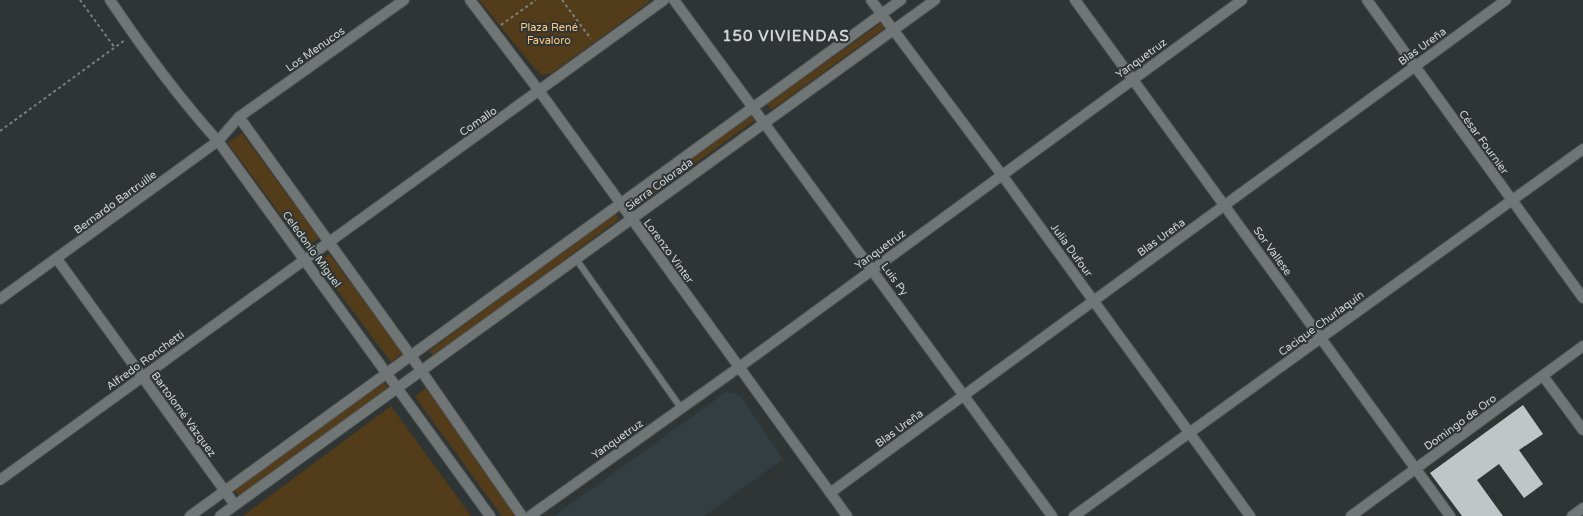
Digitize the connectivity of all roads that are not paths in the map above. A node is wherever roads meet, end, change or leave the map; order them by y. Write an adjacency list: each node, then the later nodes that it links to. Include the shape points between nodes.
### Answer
1 (110, 0): 21 (street, Celedonio Miguel, via 133,35)
2 (404, 0): 19 (street, Los Menucos)
3 (470, 0): 17 (street, Lorenzo Vinter)
4 (664, 0): 17 (street, Comallo)
5 (674, 0): 18 (street, Luis Py)
6 (872, 0): 13 (street, Julia Dufour)
7 (901, 0): 13 (street, Sierra Colorada)
8 (935, 0): 14 (street, Sierra Colorada)
9 (1075, 0): 16 (street, Sor Vallese)
10 (1242, 0): 16 (street, Yanquetruz)
11 (1367, 0): 15 (street, César Fournier)
12 (1506, 0): 15 (street, Blas Ureña)
13 (882, 14): 14 (street, Julia Dufour); 18 (street, Sierra Colorada)
14 (893, 30): 20 (street, Sierra Colorada); 23 (street, Julia Dufour)
15 (1414, 66): 24 (street, César Fournier); 26 (street, Blas Ureña)
16 (1133, 79): 23 (street, Yanquetruz); 26 (street, Sor Vallese)
17 (540, 92): 25 (street, Lorenzo Vinter); 28 (street, Comallo)
18 (753, 108): 20 (street, Luis Py); 25 (street, Sierra Colorada)
19 (239, 117): 21 (street, Bernardo Bartruille); 28 (street, Celedonio Miguel)
20 (764, 123): 27 (street, Sierra Colorada); 32 (street, Luis Py)
21 (218, 141): 29 (street, Bernardo Bartruille); 30 (street, Celedonio Miguel)
22 (1583, 149): 24 (street, Cacique Churlaquín)
23 (1002, 175): 32 (street, Yanquetruz); 35 (street, Julia Dufour)
24 (1512, 201): 33 (street, César Fournier); 36 (street, Cacique Churlaquín)
25 (621, 204): 27 (street, Lorenzo Vinter); 38 (street, Sierra Colorada)
26 (1225, 206): 35 (street, Blas Ureña); 36 (street, Sor Vallese)
27 (631, 219): 31 (street, Sierra Colorada); 39 (street, Lorenzo Vinter)
28 (328, 242): 30 (street, Comallo); 38 (street, Celedonio Miguel)
29 (57, 259): 34 (street, Bernardo Bartruille); 43 (street, Bartolomé Vázquez)
30 (304, 259): 41 (street, Celedonio Miguel); 43 (street, Alfredo Ronchetti)
31 (576, 259): 40 (street, Sierra Colorada); 46 (lane)
32 (873, 269): 39 (street, Yanquetruz); 45 (street, Luis Py)
33 (1583, 298)
34 (0, 299)
35 (1094, 301): 45 (street, Blas Ureña); 48 (street, Julia Dufour)
36 (1321, 337): 48 (street, Cacique Churlaquín); 49 (street, Sor Vallese)
37 (1583, 346): 42 (street, Domingo de Oro)
38 (411, 356): 40 (street, Celedonio Miguel); 41 (street, Sierra Colorada)
39 (738, 368): 46 (street, Yanquetruz); 52 (street, Lorenzo Vinter)
40 (420, 372): 44 (street, Sierra Colorada); 58 (street, Celedonio Miguel)
41 (388, 374): 44 (street, Celedonio Miguel); 51 (street, Sierra Colorada)
42 (1543, 376): 47 (street); 49 (street, Domingo de Oro)
43 (142, 377): 50 (street, Alfredo Ronchetti); 51 (street, Bartolomé Vázquez)
44 (398, 388): 53 (street, Sierra Colorada); 57 (street, Celedonio Miguel)
45 (964, 395): 52 (street, Blas Ureña); 61 (street, Luis Py)
46 (681, 408): 59 (street, Yanquetruz)
47 (1583, 430)
48 (1190, 432): 62 (street, Cacique Churlaquín); 63 (street, Julia Dufour)
49 (1416, 469): 64 (street, Domingo de Oro); 65 (street, Sor Vallese)
50 (0, 480)
51 (225, 490): 53 (street, Bartolomé Vázquez); 55 (street, Sierra Colorada)
52 (830, 493): 60 (street, Lorenzo Vinter)
53 (235, 505): 56 (street, Sierra Colorada)
54 (1583, 508): 66 (street)
55 (190, 516)
56 (220, 516)
57 (490, 516)
58 (522, 516)
59 (530, 516)
60 (847, 516)
61 (1052, 516)
62 (1074, 516)
63 (1250, 516)
64 (1351, 516)
65 (1450, 516)
66 (1572, 516)

